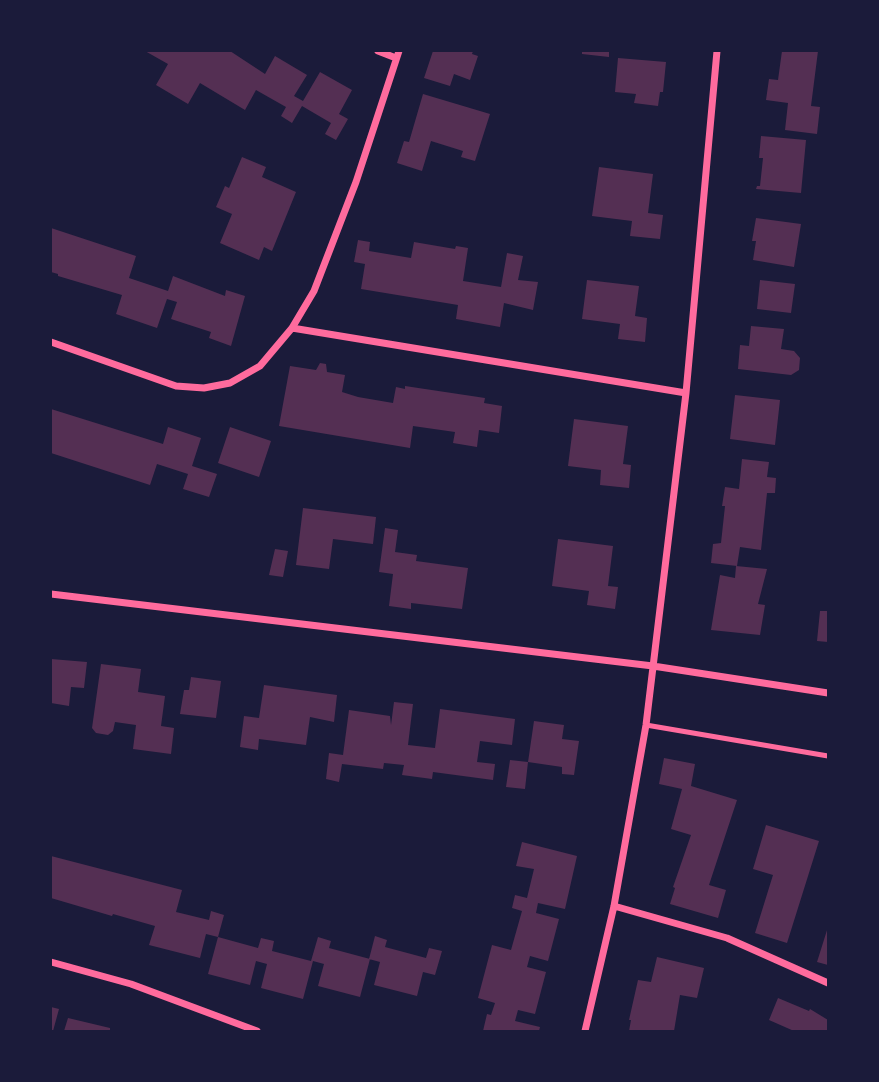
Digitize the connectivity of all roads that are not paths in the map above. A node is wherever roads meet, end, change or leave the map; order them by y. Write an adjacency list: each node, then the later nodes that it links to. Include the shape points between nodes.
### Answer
1 (378, 51): 3 (street)
2 (717, 51): 6 (street)
3 (398, 54): 4 (street, via 330,254)
4 (292, 328): 5 (street, via 260,366 230,383 204,388 176,386); 6 (street)
5 (51, 342)
6 (686, 393): 8 (street)
7 (51, 594): 8 (street)
8 (653, 666): 9 (street); 10 (street)
9 (828, 693)
10 (646, 725): 11 (lane); 12 (street)
11 (828, 756)
12 (614, 906): 14 (street, via 727,938); 16 (street)
13 (51, 962): 15 (street, via 131,984)
14 (828, 983)
15 (257, 1031)
16 (585, 1031)

